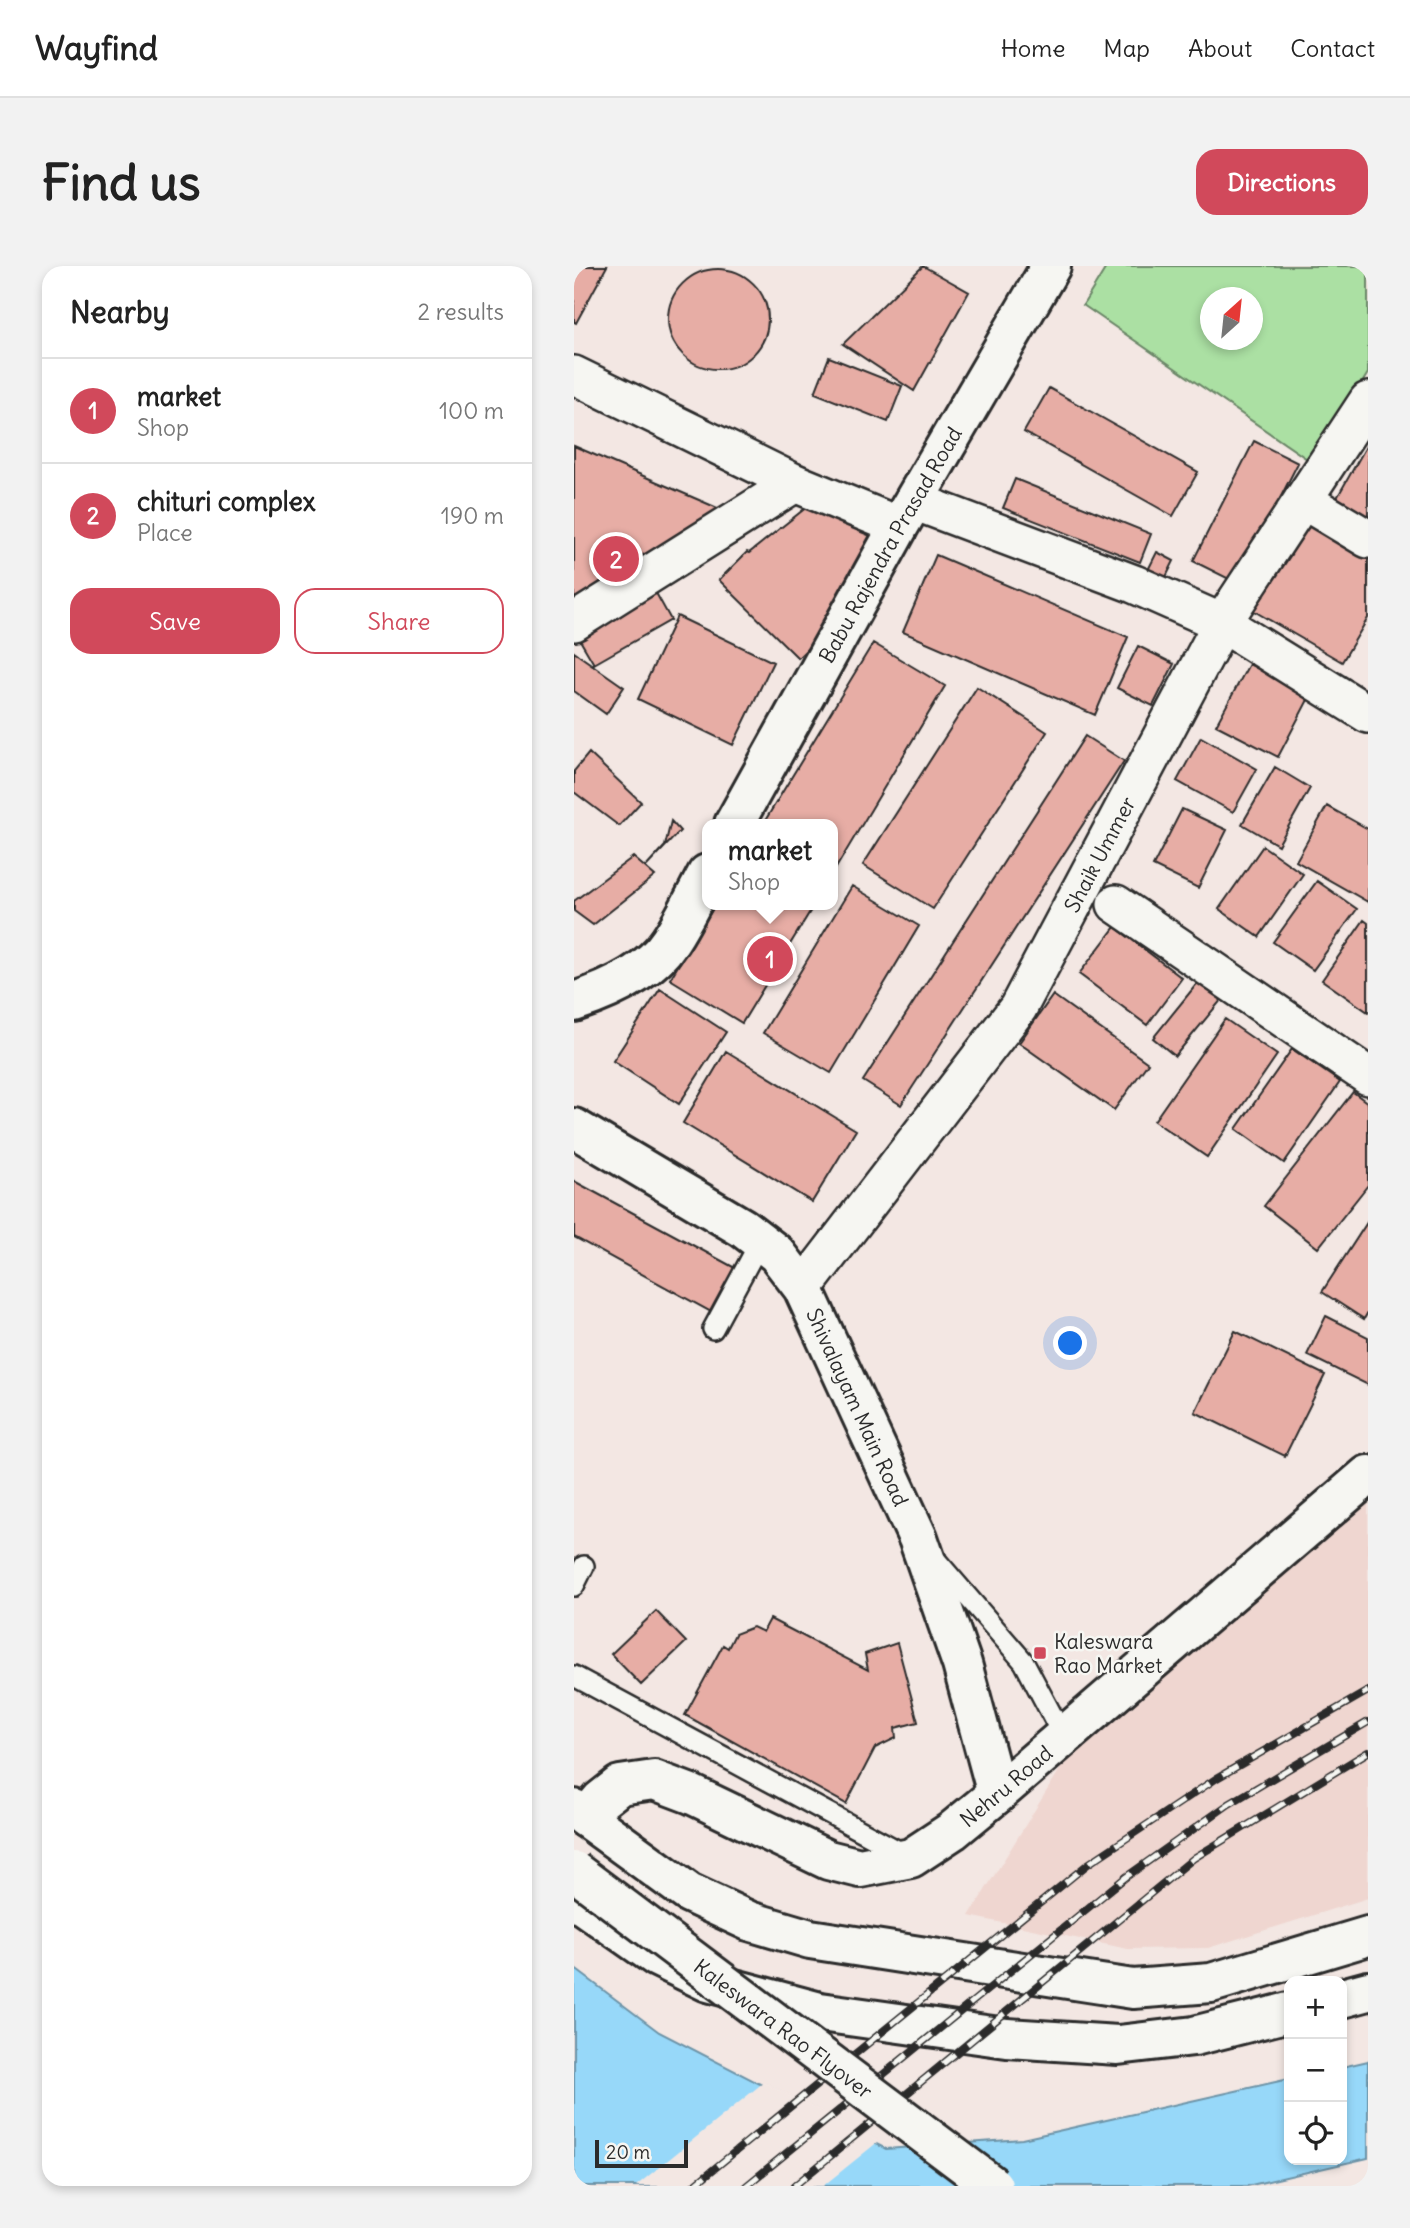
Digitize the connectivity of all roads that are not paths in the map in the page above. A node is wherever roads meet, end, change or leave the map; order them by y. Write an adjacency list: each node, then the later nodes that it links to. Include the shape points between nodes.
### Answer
1 (1051, 266): 6 (street, Babu Rajendra Prasad Road)
2 (574, 375): 4 (street)
3 (1368, 401): 5 (street, Shaik Ummer)
4 (795, 483): 6 (street); 8 (street)
5 (1303, 500): 7 (street); 9 (street, Shaik Ummer)
6 (907, 514): 9 (street, via 1134,584); 11 (street, Babu Rajendra Prasad Road)
7 (1368, 539)
8 (574, 622)
9 (1222, 623): 10 (street); 18 (street, Shaik Ummer, via 1018,1008)
10 (1368, 714)
11 (737, 819)
12 (702, 883): 14 (street, via 668,943 640,971)
13 (1116, 904): 15 (street)
14 (574, 1002)
15 (1368, 1076)
16 (574, 1128): 17 (street, Shivalayam Main Road)
17 (760, 1242): 18 (street, Shivalayam Main Road, via 777,1254); 19 (lane)
18 (803, 1288): 21 (street, Shivalayam Main Road)
19 (713, 1329)
20 (1368, 1475): 25 (street, Nehru Road)
21 (918, 1538): 25 (lane, via 1024,1662); 26 (street, Shivalayam Main Road, via 962,1664)
22 (584, 1566): 23 (lane)
23 (574, 1586)
24 (574, 1676): 28 (lane)
25 (1063, 1736): 26 (street, Nehru Road)
26 (997, 1794): 28 (street, Nehru Road)
27 (580, 1814): 28 (street, Nehru Road, via 620,1785 654,1780 828,1860 860,1868); 31 (street, via 689,1893 749,1921 810,1939 1106,1985 1133,1989 1211,1983)
28 (911, 1858)
29 (574, 1871): 35 (street, Kaleswara Rao Flyover, bridge)
30 (574, 1899): 34 (street, via 657,1957 708,1982 820,2012 1007,2038 1118,2045 1194,2036)
31 (1368, 1936)
32 (1368, 1991): 33 (street)
33 (1347, 1997)
34 (1284, 2012)
35 (993, 2186)

